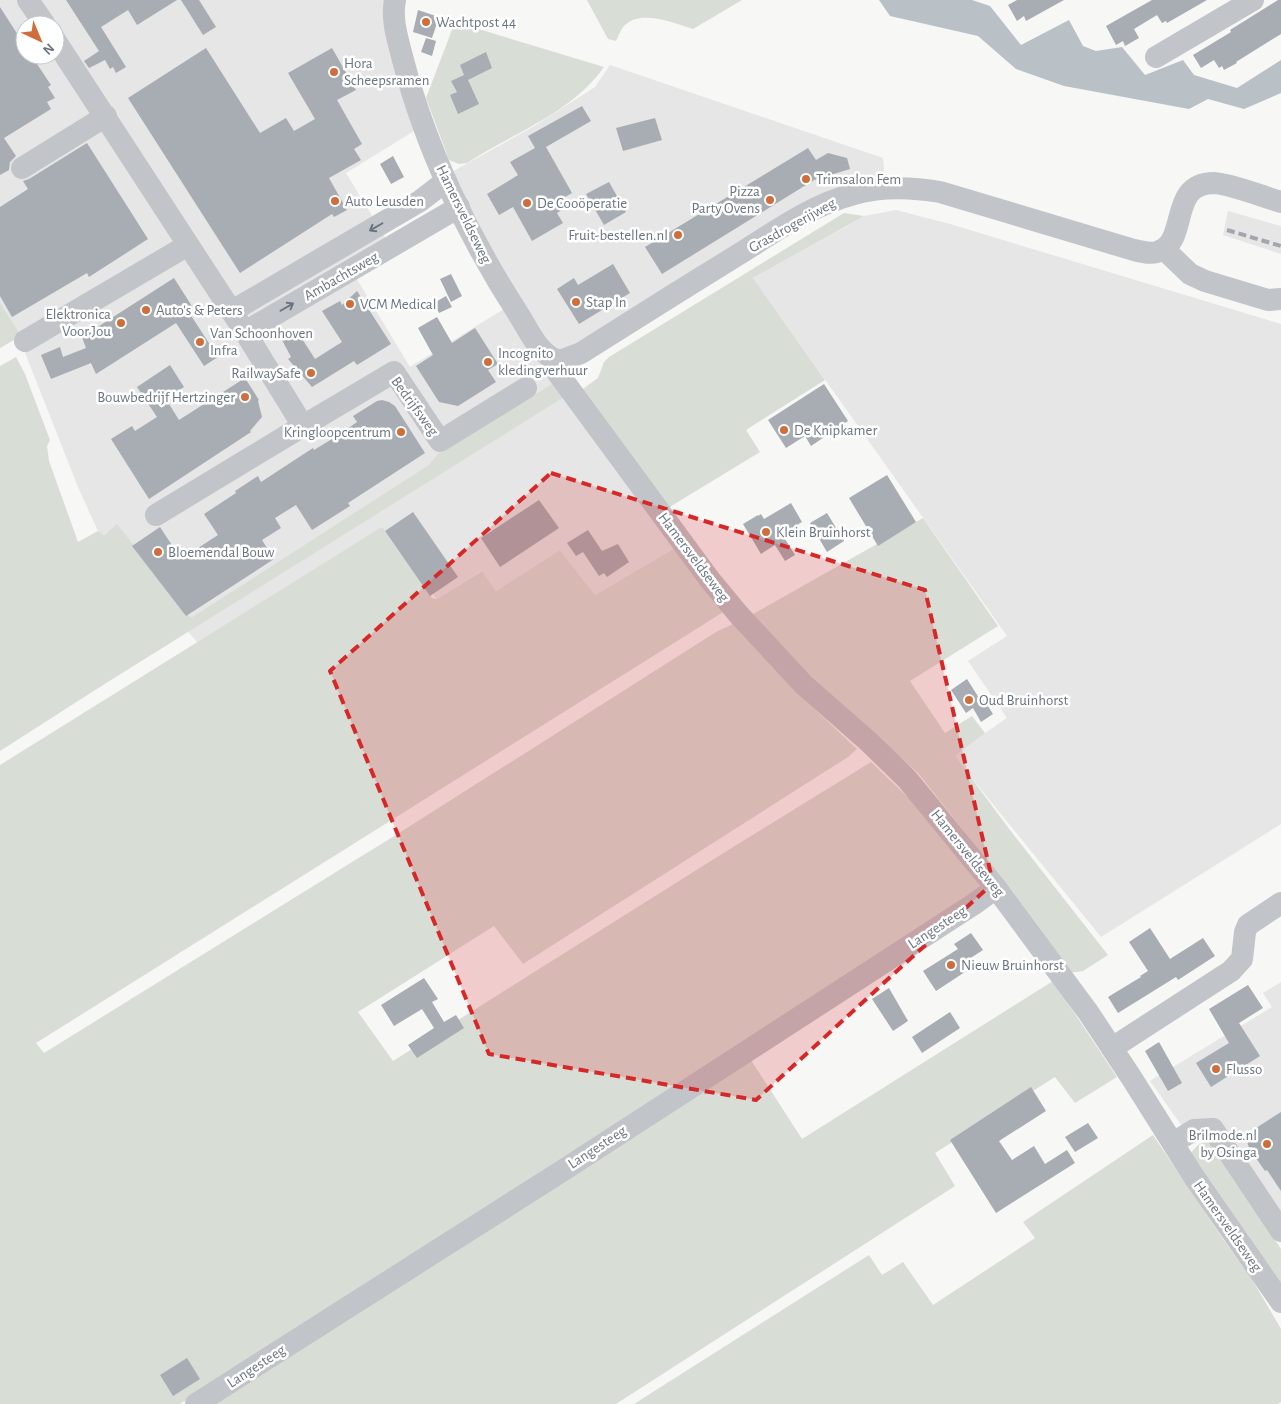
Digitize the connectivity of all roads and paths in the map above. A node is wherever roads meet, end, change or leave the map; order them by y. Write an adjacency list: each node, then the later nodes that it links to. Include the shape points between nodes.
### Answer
1 (28, 0): 4 (street)
2 (395, 0): 9 (street, Hamersveldseweg, via 395,28 409,82)
3 (1252, 0): 6 (street)
4 (38, 15)
5 (65, 55): 7 (street)
6 (1156, 57)
7 (106, 116): 8 (street); 12 (street)
8 (22, 168)
9 (446, 181): 11 (street, Hamersveldseweg); 15 (street, Ambachtsweg, one-way to 15, via 420,201)
10 (1281, 202): 13 (street, via 1221,184 1202,185 1186,198 1173,238)
11 (459, 207): 16 (street, Ambachtsweg, one-way to 11); 18 (street, Hamersveldseweg, via 503,291 546,354)
12 (188, 245): 15 (street); 17 (street)
13 (1164, 249): 14 (street, via 1190,274); 18 (street, Grasdrogerijweg, via 1148,253 1134,250 940,192 881,188 834,201 792,222 581,353)
14 (1276, 304)
15 (232, 311): 16 (street)
16 (245, 332): 20 (street)
17 (25, 342)
18 (560, 361): 22 (street, Hamersveldseweg, via 557,372 710,580 804,685 907,779)
19 (526, 388): 20 (street, Bedrijfsweg, via 440,441 394,372)
20 (303, 426): 21 (street, Bedrijfsweg)
21 (156, 515)
22 (996, 888): 24 (street, Hamersveldseweg); 28 (street, Langesteeg)
23 (1281, 903): 24 (street, via 1248,925 1242,960 1231,971)
24 (1112, 1048): 25 (street, Hamersveldseweg)
25 (1173, 1144): 26 (street, via 1194,1130 1213,1128); 27 (street, Hamersveldseweg)
26 (1281, 1231)
27 (1281, 1302)
28 (196, 1404)

